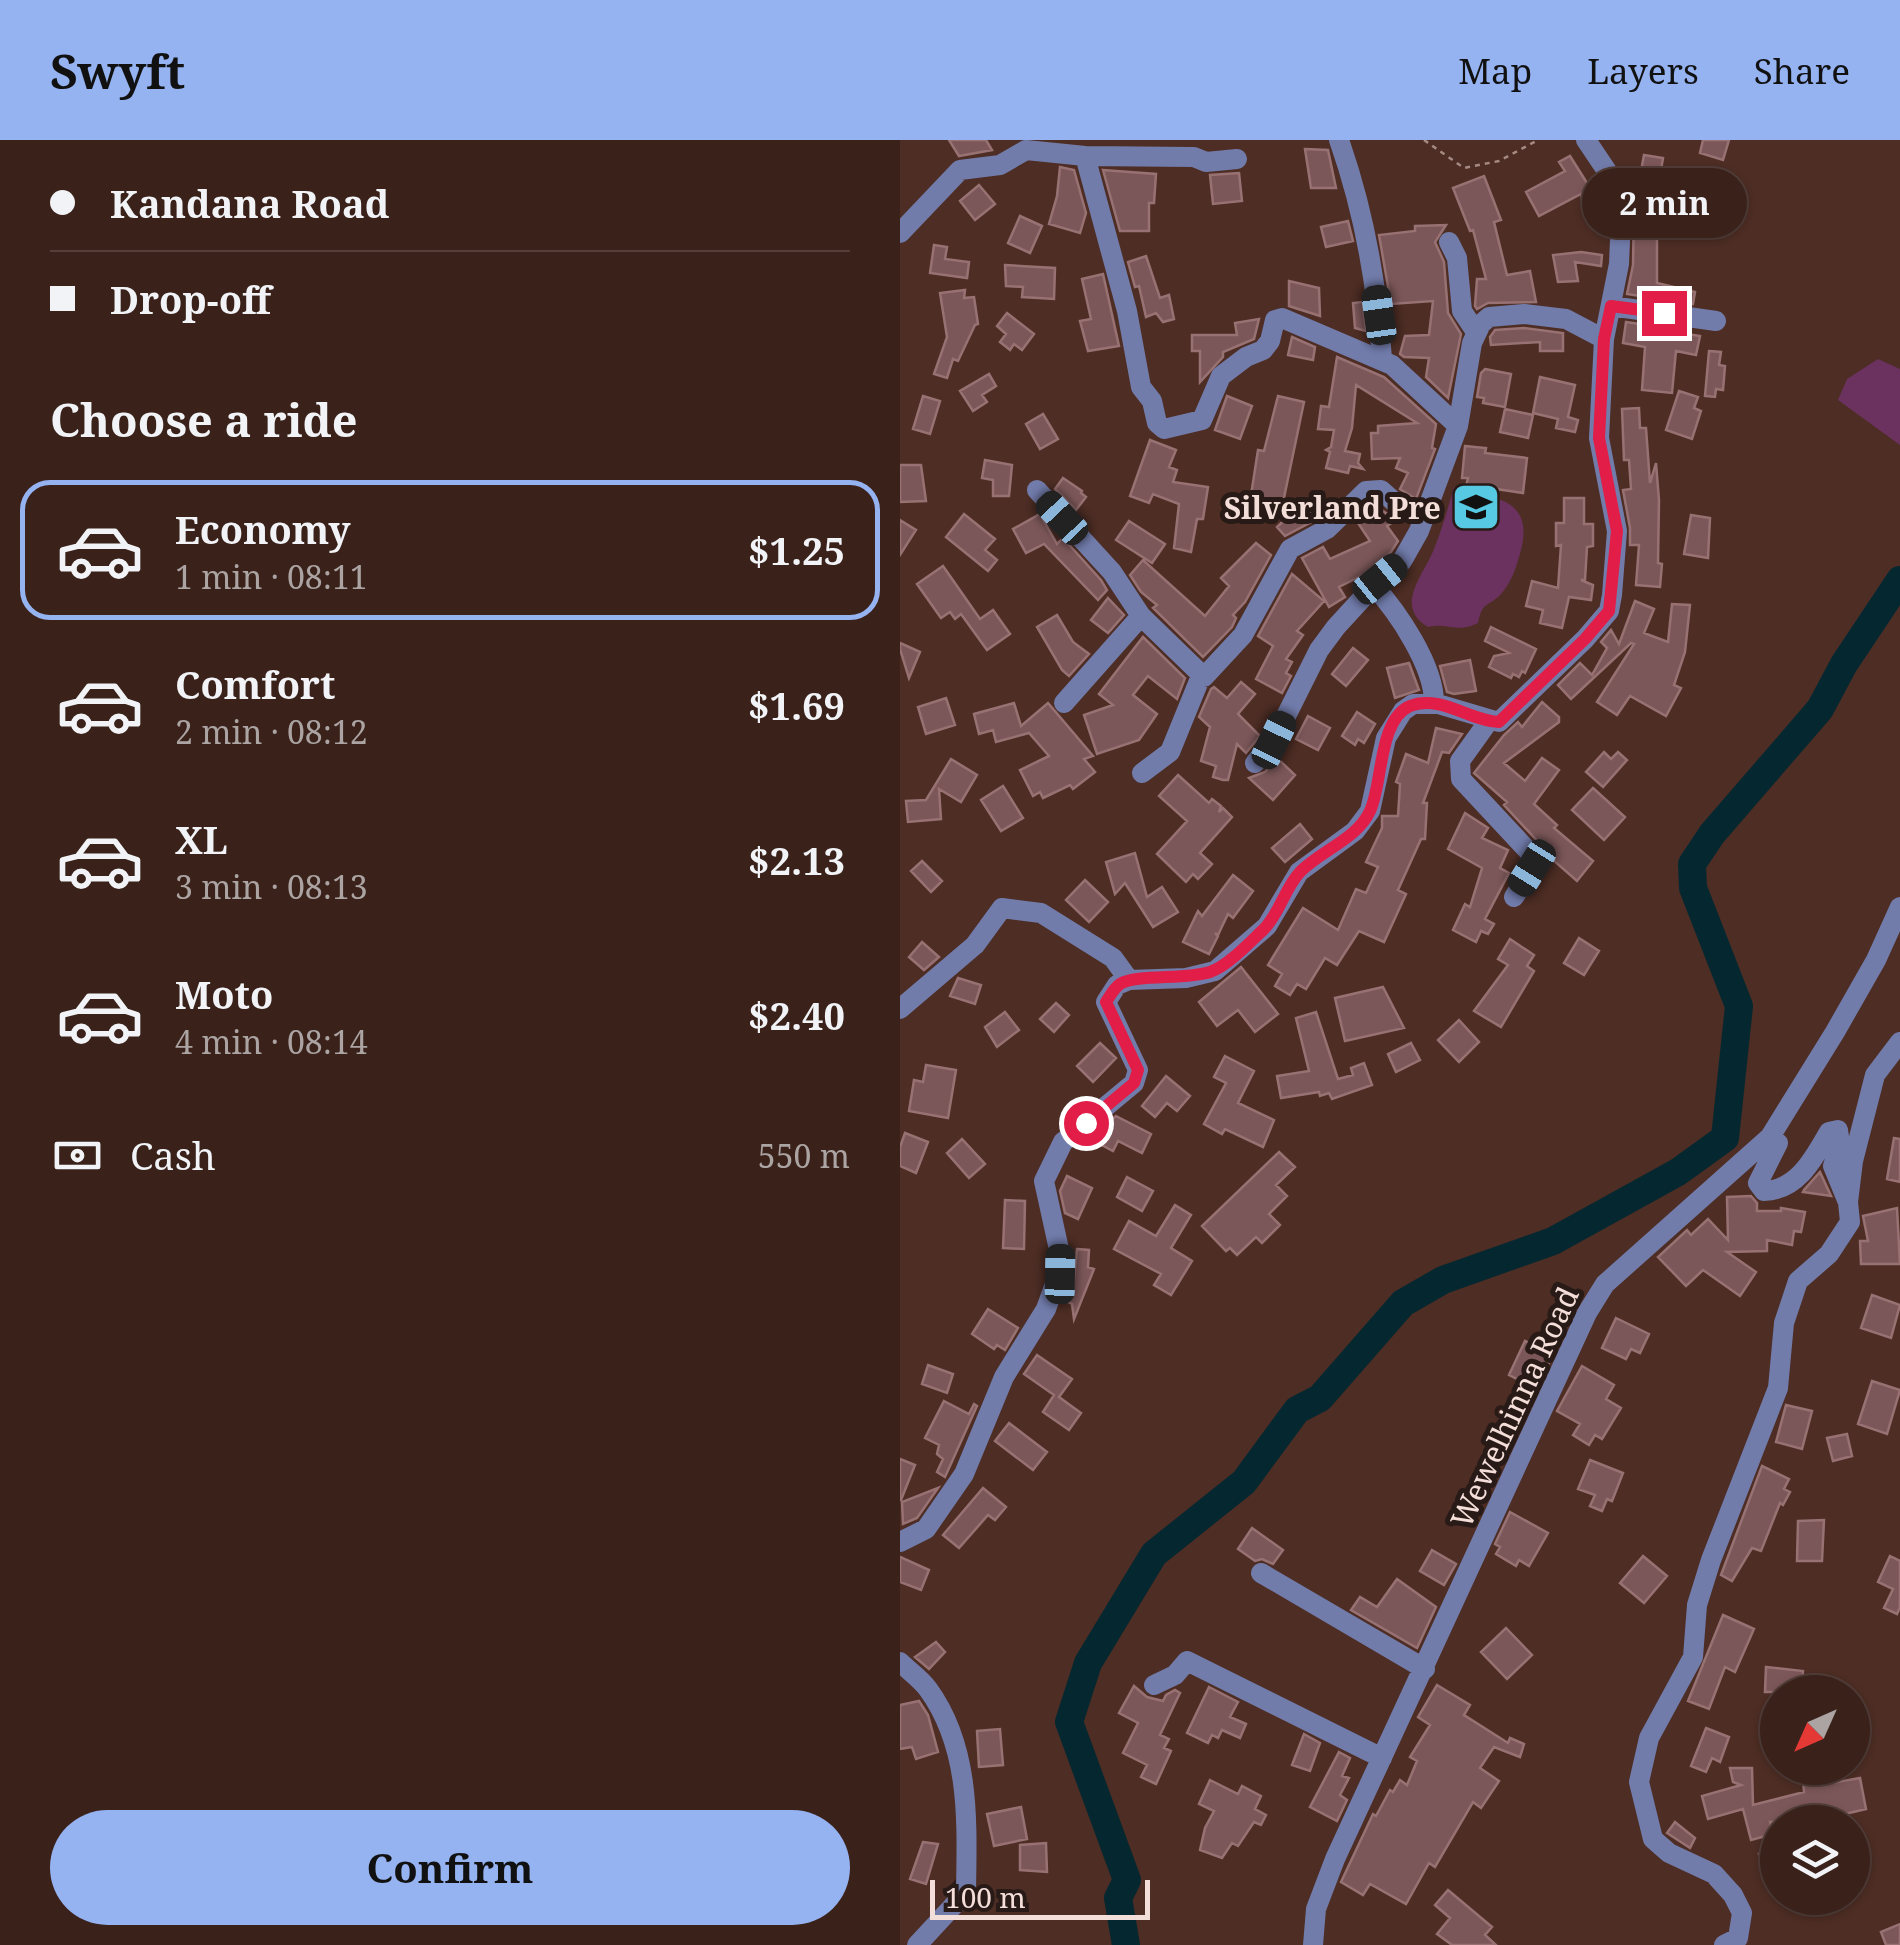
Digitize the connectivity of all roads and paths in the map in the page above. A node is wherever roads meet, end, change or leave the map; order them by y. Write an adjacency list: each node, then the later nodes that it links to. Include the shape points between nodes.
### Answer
1 (1338, 140): 15 (street, via 1356,188)
2 (1424, 140): 3 (path, via 1464,168)
3 (1538, 140)
4 (1586, 140): 11 (street, via 1619,189 1619,264)
5 (1026, 145): 7 (street); 9 (street, via 1000,164 960,170)
6 (1194, 148): 7 (street); 8 (street, via 1206,162)
7 (1085, 156): 15 (street, via 1128,311 1141,387 1164,429 1202,420 1221,376 1263,350 1282,318)
8 (1237, 159)
9 (900, 233)
10 (1449, 242): 13 (street, via 1462,311)
11 (1611, 306): 12 (street); 14 (street)
12 (1716, 322)
13 (1476, 332): 14 (street, via 1489,317 1524,314 1566,319); 16 (street)
14 (1604, 339): 24 (street, via 1599,438 1617,531 1609,611 1499,722)
15 (1382, 359): 16 (street)
16 (1458, 426): 18 (street)
17 (1037, 490): 20 (street, via 1112,572)
18 (1424, 519): 19 (street, via 1402,561); 21 (street, via 1381,490 1366,491 1328,529 1290,549 1243,635)
19 (1374, 586): 23 (street, via 1422,658); 25 (street, via 1320,650 1274,740)
20 (1141, 616): 21 (street); 22 (street)
21 (1200, 676): 26 (street, via 1170,752)
22 (1064, 703)
23 (1434, 704): 24 (street); 29 (street, via 1402,711 1386,738 1370,811 1299,872 1267,926 1215,971)
24 (1488, 722): 27 (street, via 1460,761 1460,779 1530,853 1532,868)
25 (1255, 763)
26 (1142, 773)
27 (1514, 897)
28 (1900, 907): 32 (street, Wewelhinna Road, via 1876,960)
29 (1129, 980): 30 (street, via 1113,958 1042,913 1002,908 975,945); 34 (street, via 1106,1002 1138,1070 1134,1083 1063,1142 1044,1181 1060,1254 1046,1309 1004,1377 964,1474 926,1530)
30 (900, 1009)
31 (1900, 1042): 33 (street, via 1875,1075)
32 (1770, 1137): 33 (street, via 1778,1143 1758,1183 1764,1191 1788,1186 1829,1132 1838,1130 1833,1166); 37 (street, Wewelhinna Road, via 1606,1284 1587,1313)
33 (1848, 1202): 42 (street, via 1850,1222 1829,1254 1798,1281 1784,1323 1778,1388 1711,1560 1692,1657 1650,1738 1639,1782 1653,1839 1669,1854 1714,1874 1733,1895 1742,1914 1738,1938)
34 (900, 1542)
35 (1261, 1573): 37 (street)
36 (900, 1662): 40 (street, via 927,1688 953,1732 967,1805 966,1892)
37 (1425, 1669): 39 (street, Wewelhinna Road)
38 (1154, 1685): 39 (street, via 1187,1661)
39 (1382, 1758): 41 (street, Wewelhinna Road, via 1334,1858 1316,1909)
40 (918, 1945)
41 (1313, 1945)
42 (1724, 1945)

